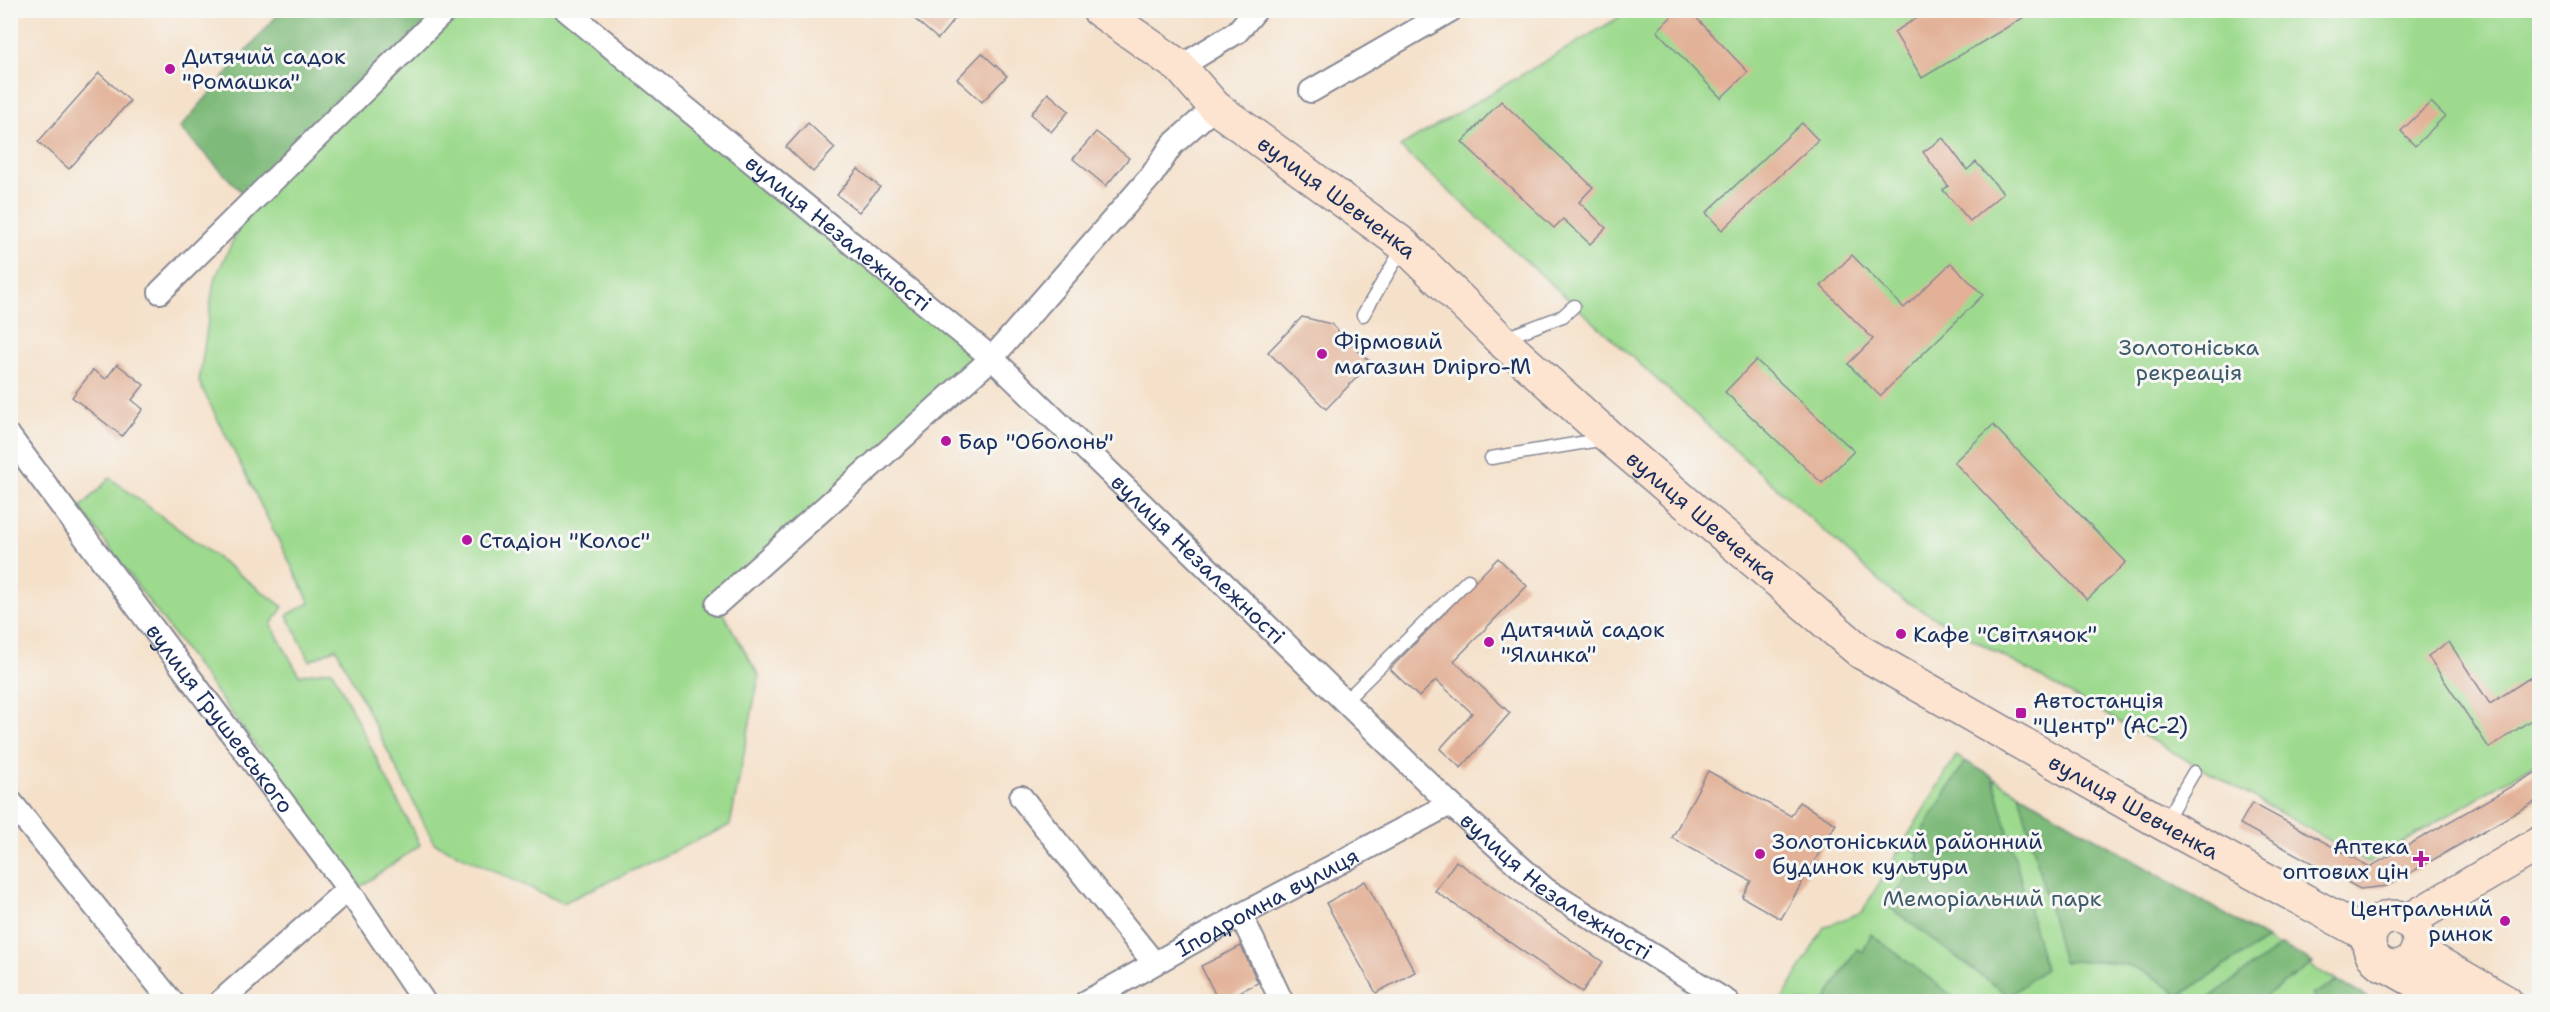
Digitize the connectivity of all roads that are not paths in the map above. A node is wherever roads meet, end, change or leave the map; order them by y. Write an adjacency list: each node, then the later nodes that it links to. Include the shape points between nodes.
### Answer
1 (446, 10): 10 (street)
2 (566, 10): 14 (street, вулиця Незалежності)
3 (1099, 10): 6 (main road, вулиця Шевченка)
4 (1256, 10): 6 (street, via 1237,32)
5 (1451, 10): 7 (street)
6 (1180, 67): 8 (main road, вулиця Шевченка)
7 (1311, 91)
8 (1215, 107): 9 (main road, вулиця Шевченка); 14 (street, via 1172,145 1152,175)
9 (1404, 245): 12 (lane); 13 (main road, вулиця Шевченка)
10 (160, 292)
11 (1574, 306): 13 (lane, via 1563,316)
12 (1363, 315)
13 (1501, 340): 16 (main road, вулиця Шевченка)
14 (992, 358): 19 (street); 20 (street, вулиця Незалежності)
15 (10, 437): 27 (street, вулиця Грушевського)
16 (1610, 438): 17 (lane); 25 (main road, вулиця Шевченка, via 1861,652)
17 (1491, 458)
18 (1468, 580): 20 (lane)
19 (717, 604)
20 (1345, 701): 24 (street, вулиця Незалежності)
21 (2194, 772): 25 (lane)
22 (1022, 797): 30 (street)
23 (10, 801): 31 (street)
24 (1450, 804): 28 (street, Іподромна вулиця); 36 (street, вулиця Незалежності, via 1545,889)
25 (2164, 824): 29 (main road, вулиця Шевченка, via 2369,936 2384,918 2401,918)
26 (2540, 843): 29 (main road)
27 (348, 889): 32 (street); 33 (street, вулиця Грушевського)
28 (1241, 915): 30 (street, Іподромна вулиця); 35 (street)
29 (2405, 946): 37 (main road); 38 (main road)
30 (1154, 963): 34 (street, Іподромна вулиця)
31 (172, 1002)
32 (220, 1002)
33 (424, 1002)
34 (1086, 1002)
35 (1282, 1002)
36 (1728, 1002)
37 (2452, 1002)
38 (2506, 1002)

